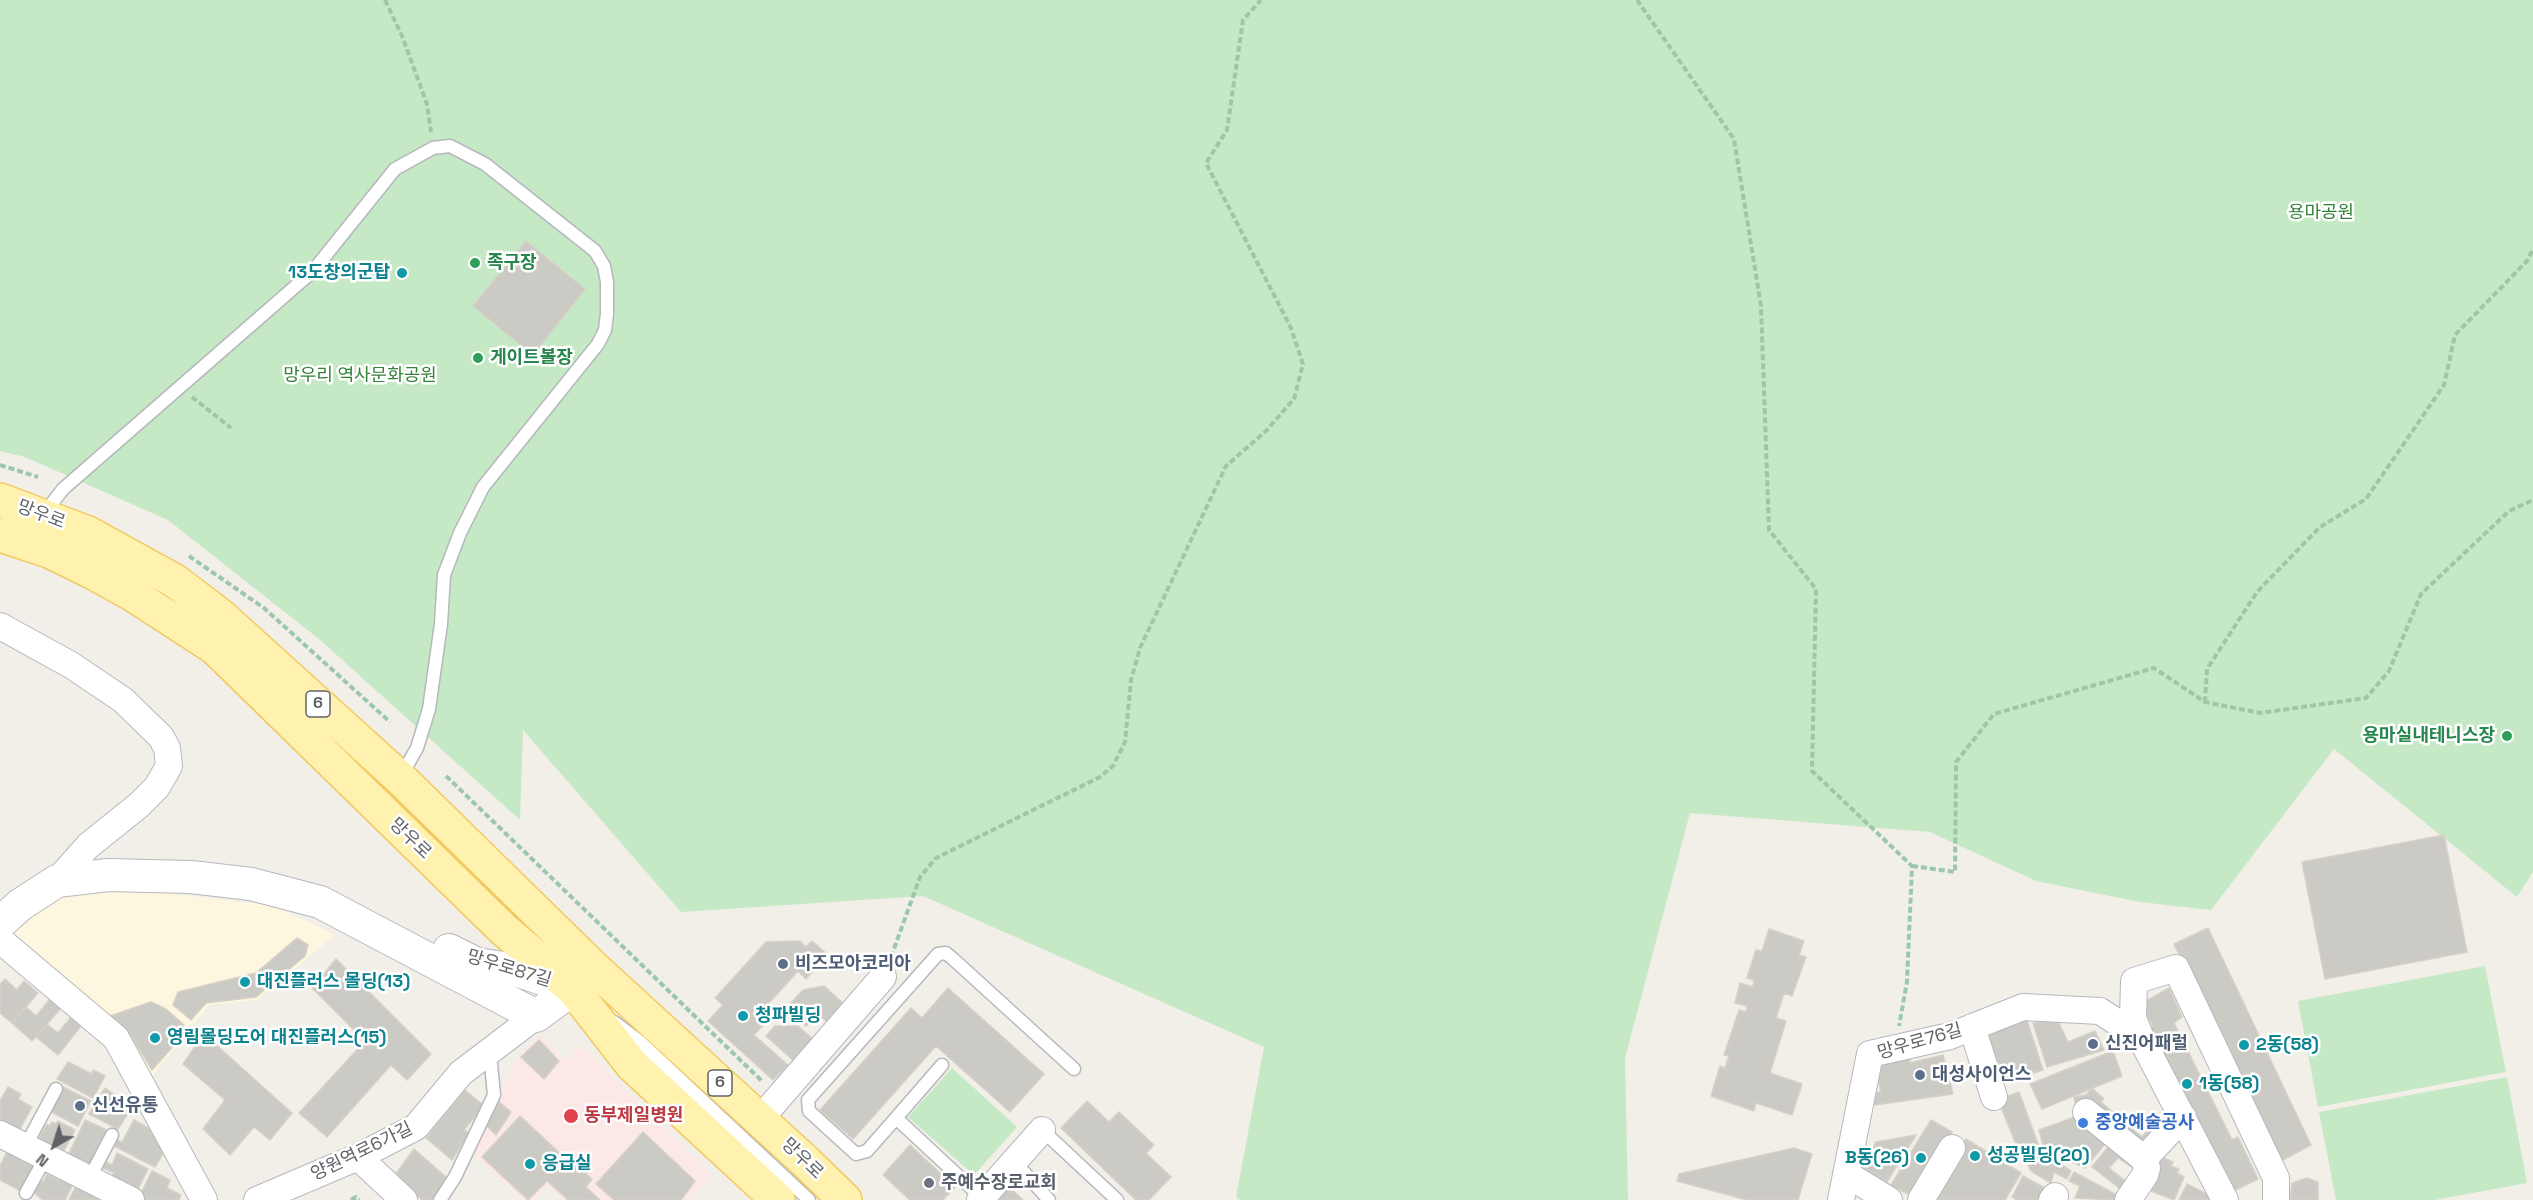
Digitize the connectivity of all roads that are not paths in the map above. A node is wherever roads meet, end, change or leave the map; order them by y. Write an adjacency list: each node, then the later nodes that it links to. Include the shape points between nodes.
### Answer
1 (0, 500): 2 (main road, 망우로 / 6)
2 (42, 515): 5 (main road, 망우로 / 6, via 88,533 175,581 221,616); 5 (lane, via 63,489 313,271 395,169 433,148 450,146 485,164 595,251 606,274 605,330 598,344 483,487 460,533 444,575 429,709 417,748)
3 (0, 535): 10 (main road, 망우로 / 6, via 49,551 92,572 215,648 502,929)
4 (0, 626): 6 (street, via 71,665 123,700 167,747 169,766 157,787 88,846)
5 (400, 778): 10 (main road, 망우로 / 6)
6 (57, 880): 7 (street, 망우로87길); 10 (street, 망우로87길, via 102,858 133,855 277,871 330,890 477,964); 11 (street, 망우로87길, via 108,875 191,877 251,884 320,902)
7 (0, 923)
8 (0, 940): 37 (street, via 116,1038)
9 (884, 977): 22 (street)
10 (583, 979): 11 (street, 망우로87길); 22 (main road, 망우로 / 6); 34 (lane, via 639,1041); 41 (main road, 망우로 / 6, via 632,1065)
11 (536, 1016): 14 (street, 양원역로6가길)
12 (1972, 1027): 13 (street, 망우로76길, via 2023,1007 2100,1011); 18 (street, 망우로76길); 31 (street, 망우로76길, via 1950,1036 1870,1054)
13 (2141, 1038): 20 (street); 49 (street, via 2133,1018 2134,981 2176,968 2276,1178)
14 (487, 1053): 28 (street, 양원역로6가길, via 461,1073 416,1127); 40 (lane, via 494,1095)
15 (942, 1065): 21 (lane)
16 (1074, 1069): 21 (lane, via 952,958 946,953 938,954 807,1105 856,1154 867,1151)
17 (56, 1089): 27 (lane)
18 (1994, 1097)
19 (2086, 1112): 29 (street)
20 (2183, 1117): 29 (street); 48 (street)
21 (896, 1118): 35 (lane)
22 (759, 1119): 34 (main road, 망우로 / 6)
23 (1042, 1130): 30 (street); 43 (lane)
24 (0, 1134): 27 (street)
25 (112, 1135): 32 (lane)
26 (1952, 1148): 46 (street)
27 (36, 1152): 32 (street); 33 (lane)
28 (358, 1157): 38 (street, 양원역로6가길); 39 (street)
29 (2145, 1159): 47 (street, via 2145,1175)
30 (1014, 1161): 35 (street); 42 (lane)
31 (1848, 1175): 44 (street, 망우로76길); 45 (street)
32 (89, 1179): 36 (street)
33 (26, 1193)
34 (832, 1198)
35 (981, 1199)
36 (131, 1200)
37 (204, 1200)
38 (257, 1200)
39 (404, 1200)
40 (441, 1200)
41 (778, 1200)
42 (1049, 1200)
43 (1117, 1200)
44 (1841, 1200)
45 (1889, 1200)
46 (1921, 1200)
47 (2128, 1200)
48 (2224, 1200)
49 (2276, 1200)

